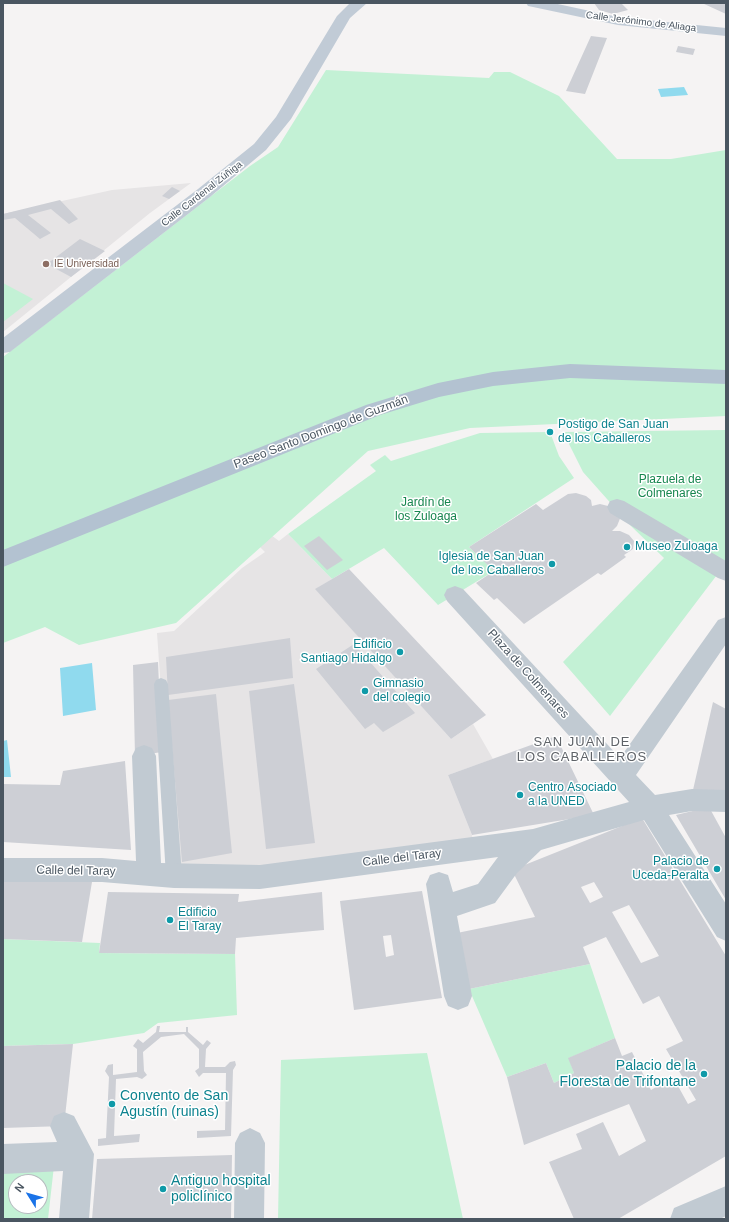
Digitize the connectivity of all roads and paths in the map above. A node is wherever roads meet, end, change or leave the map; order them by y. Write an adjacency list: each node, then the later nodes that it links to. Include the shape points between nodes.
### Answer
1 (358, 3): 4 (street, Calle Cardenal Zúñiga, via 344,16 283,119 260,147)
2 (533, 3): 3 (street, Calle Jerónimo de Aliaga, via 618,21)
3 (726, 32)
4 (3, 348)
5 (726, 377): 7 (main road, Paseo Santo Domingo de Guzmán, via 570,371 493,379 438,390 373,410)
6 (617, 507): 8 (street)
7 (3, 559)
8 (726, 572)
9 (455, 595): 13 (street, Plaza de Colmenares)
10 (726, 626): 13 (street)
11 (162, 684): 19 (lane)
12 (144, 756): 18 (street)
13 (621, 776): 15 (street, Plaza de Colmenares)
14 (726, 801): 15 (street, Calle del Taray, via 692,800)
15 (650, 807): 16 (street, Calle del Taray); 20 (street, Plaza de Colmenares)
16 (533, 841): 19 (street, Calle del Taray, via 260,877); 21 (street, via 508,865 486,894 441,896)
17 (3, 870): 18 (street, Calle del Taray, via 102,870)
18 (149, 874): 19 (street, Calle del Taray)
19 (174, 876)
20 (726, 928)
21 (458, 996)
22 (64, 1126): 24 (street)
23 (250, 1144): 28 (street)
24 (79, 1154): 25 (street); 27 (street)
25 (3, 1159)
26 (726, 1201): 29 (street)
27 (74, 1219)
28 (249, 1219)
29 (685, 1219)

